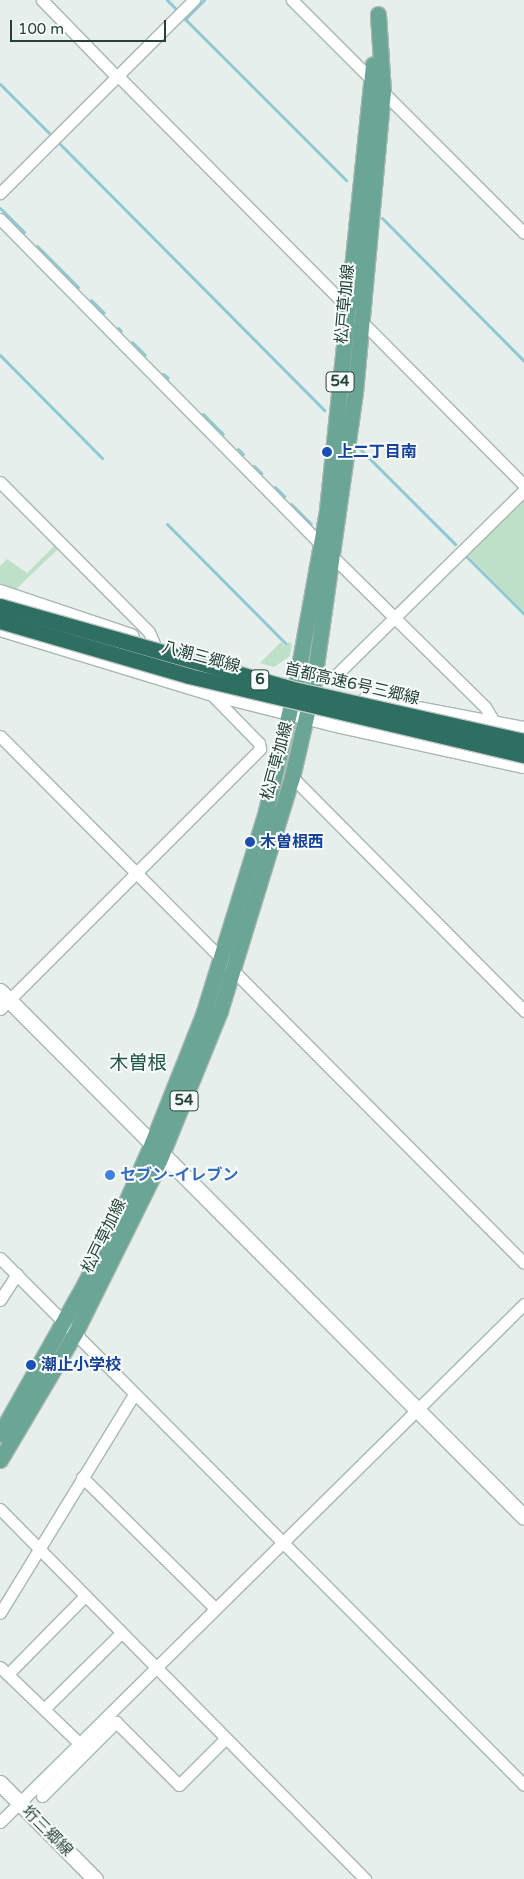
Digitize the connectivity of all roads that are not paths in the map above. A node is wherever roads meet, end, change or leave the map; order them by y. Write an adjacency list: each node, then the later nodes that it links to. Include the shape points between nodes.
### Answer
1 (42, 0): 5 (street)
2 (194, 0): 5 (street)
3 (292, 0): 6 (street)
4 (379, 7): 6 (main road, 松戸草加線 / 54); 7 (main road, 松戸草加線 / 54)
5 (118, 76): 8 (street); 11 (street)
6 (372, 80): 11 (main road, 松戸草加線 / 54)
7 (383, 92): 10 (street); 12 (main road, 松戸草加線 / 54)
8 (0, 193)
9 (0, 219): 16 (street)
10 (524, 234)
11 (347, 308): 12 (street); 16 (main road, 松戸草加線 / 54, via 332,468)
12 (362, 323): 14 (street); 17 (main road, 松戸草加線 / 54)
13 (0, 482): 23 (street, via 148,632)
14 (524, 485)
15 (524, 490): 20 (street)
16 (321, 544): 26 (main road, 松戸草加線 / 54)
17 (333, 557): 20 (street); 28 (main road, 松戸草加線 / 54)
18 (0, 592): 23 (main road, 八潮三郷線)
19 (0, 606): 34 (highway, 首都高速6号三郷線 / 6, bridge, via 289,688)
20 (394, 618): 25 (street); 31 (street)
21 (0, 621): 36 (highway, 首都高速6号三郷線 / 6, bridge, via 197,679)
22 (0, 628): 24 (main road, 八潮三郷線)
23 (154, 644): 24 (street); 26 (main road, 八潮三郷線)
24 (150, 676): 27 (main road, 八潮三郷線)
25 (336, 676)
26 (294, 690): 28 (main road); 29 (main road, 松戸草加線 / 54); 30 (main road)
27 (209, 692): 29 (main road, 八潮三郷線); 40 (street, via 259,743 260,749)
28 (312, 692): 30 (main road, 松戸草加線 / 54); 31 (main road); 35 (main road, via 326,704 436,731)
29 (290, 713): 30 (main road, 八潮三郷線); 41 (main road, 松戸草加線 / 54, via 264,820)
30 (306, 717): 35 (main road, 八潮三郷線); 39 (main road, 松戸草加線 / 54)
31 (500, 725): 32 (main road); 37 (street)
32 (524, 729)
33 (0, 736): 40 (street)
34 (524, 741)
35 (448, 748): 37 (main road, 八潮三郷線)
36 (524, 755)
37 (498, 759): 38 (main road, 八潮三郷線)
38 (524, 764)
39 (292, 777): 42 (main road, 松戸草加線 / 54); 44 (street)
40 (136, 873): 41 (street); 43 (street)
41 (222, 959): 42 (street); 45 (main road, 松戸草加線 / 54)
42 (234, 970): 45 (main road, 松戸草加線 / 54, via 202,1058); 47 (street)
43 (3, 1000): 45 (main road)
44 (524, 1011)
45 (157, 1148): 51 (main road, 松戸草加線 / 54, via 125,1204); 53 (main road)
46 (0, 1258): 48 (street)
47 (524, 1263)
48 (16, 1274): 49 (street); 51 (street)
49 (0, 1300)
50 (524, 1304): 53 (street)
51 (69, 1328): 52 (street); 54 (main road, 松戸草加線 / 54); 55 (main road, 松戸草加線 / 54)
52 (134, 1394): 56 (street); 59 (street)
53 (416, 1410): 58 (main road); 59 (street)
54 (0, 1434)
55 (0, 1460)
56 (82, 1477): 60 (street); 62 (street)
57 (0, 1509): 60 (street)
58 (524, 1517)
59 (282, 1542): 62 (street); 73 (street)
60 (38, 1548): 61 (street); 63 (street)
61 (85, 1596): 64 (street); 66 (street)
62 (215, 1608): 65 (street)
63 (0, 1613)
64 (121, 1633): 65 (street); 67 (street)
65 (155, 1667): 68 (street); 70 (street)
66 (4, 1670): 67 (street)
67 (44, 1709): 71 (street)
68 (108, 1714): 69 (street); 71 (street)
69 (116, 1722): 70 (street, via 179,1785); 74 (street)
70 (226, 1738): 78 (street)
71 (79, 1743): 75 (street)
72 (0, 1783): 75 (main road, 垳三郷線)
73 (524, 1785)
74 (42, 1796)
75 (19, 1803): 76 (street); 77 (main road, 垳三郷線)
76 (0, 1822)
77 (94, 1879)
78 (365, 1879)

